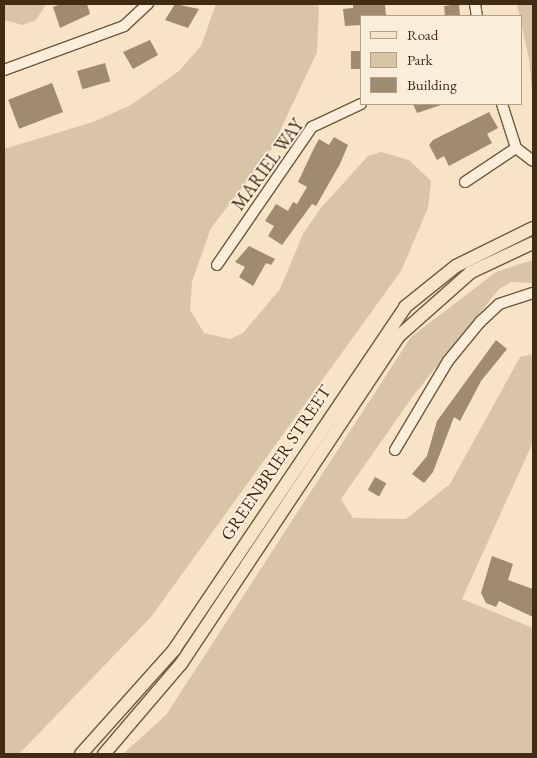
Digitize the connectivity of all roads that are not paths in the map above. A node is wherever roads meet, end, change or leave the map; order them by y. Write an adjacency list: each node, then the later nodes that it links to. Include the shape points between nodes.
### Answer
1 (148, 4): 2 (street, via 124,26)
2 (4, 70)
3 (360, 104): 10 (street, MARIEL WAY, via 312,127)
4 (502, 105): 5 (street)
5 (516, 148): 6 (street); 7 (street)
6 (533, 162)
7 (465, 182)
8 (533, 228): 13 (main road, GREENBRIER STREET, via 456,266 405,307)
9 (533, 243): 14 (main road, GREENBRIER STREET, via 470,272 436,298 400,335)
10 (217, 264)
11 (533, 293): 12 (street, via 498,304 480,322 448,361)
12 (395, 450)
13 (177, 645): 14 (street); 15 (main road, GREENBRIER STREET, via 136,697)
14 (188, 653): 16 (main road, GREENBRIER STREET)
15 (81, 754)
16 (104, 754)

